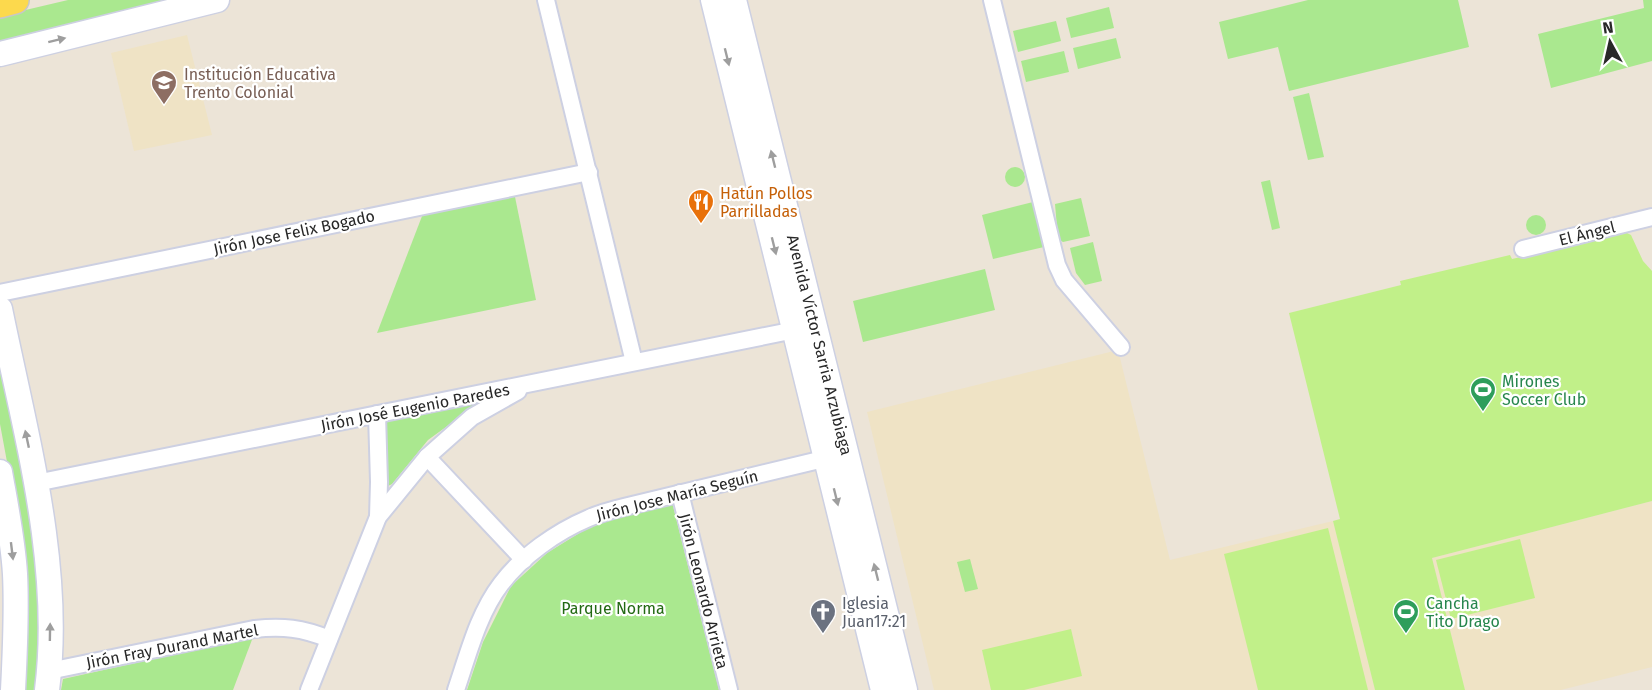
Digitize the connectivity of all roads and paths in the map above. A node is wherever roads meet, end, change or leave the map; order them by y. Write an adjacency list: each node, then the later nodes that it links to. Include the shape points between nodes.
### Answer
1 (15, 0): 7 (main road)
2 (217, 0): 8 (street, one-way to 2)
3 (546, 0): 9 (street)
4 (713, 0): 14 (street, Avenida Víctor Sarria Arzubiaga, one-way to 14)
5 (734, 0): 19 (street, Avenida Víctor Sarria Arzubiaga, one-way to 5)
6 (992, 0): 15 (street, via 1057,266 1064,280)
7 (0, 4)
8 (0, 54)
9 (589, 172): 12 (street, Jirón Jose Felix Bogado); 16 (street)
10 (1652, 217): 11 (street, El Ángel)
11 (1523, 249)
12 (0, 293)
13 (0, 309): 22 (street, one-way to 13)
14 (795, 330): 16 (street, Jirón José Eugenio Paredes); 19 (street, Avenida Víctor Sarria Arzubiaga)
15 (1122, 347)
16 (634, 362): 17 (street, Jirón José Eugenio Paredes)
17 (531, 383): 18 (street, Jirón José Eugenio Paredes); 20 (street, via 472,417)
18 (377, 414): 22 (street, Jirón José Eugenio Paredes); 24 (street)
19 (836, 456): 23 (street, Jirón Jose María Seguín); 32 (street, Avenida Víctor Sarria Arzubiaga, one-way to 32); 33 (street, Avenida Víctor Sarria Arzubiaga, one-way to 19)
20 (427, 457): 24 (street); 25 (street)
21 (0, 472): 28 (street, one-way to 28, via 15,571)
22 (36, 483): 27 (street, one-way to 22, via 48,575)
23 (680, 493): 25 (street, Jirón Jose María Seguín, via 589,517); 31 (street, Jirón Leonardo Arrieta)
24 (378, 517): 26 (street)
25 (524, 560): 30 (street, Jirón Jose María Seguín, via 501,584 489,604)
26 (329, 639): 27 (street, Jirón Fray Durand Martel, via 296,628 254,629); 29 (street)
27 (48, 680)
28 (13, 690)
29 (309, 690)
30 (456, 690)
31 (729, 690)
32 (883, 690)
33 (905, 690)

